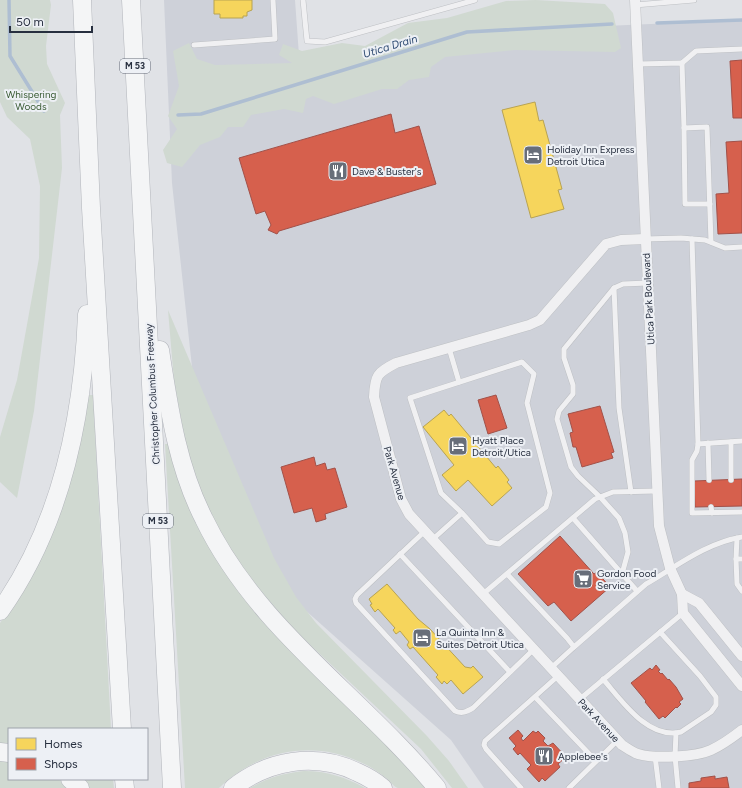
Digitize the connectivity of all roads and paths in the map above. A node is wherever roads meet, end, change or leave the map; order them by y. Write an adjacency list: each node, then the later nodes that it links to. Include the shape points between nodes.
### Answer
1 (82, 0): 14 (highway)
2 (131, 0): 19 (highway, Christopher Columbus Freeway / M 53)
3 (273, 0): 8 (lane, via 275,39)
4 (303, 0): 5 (lane, via 307,41 325,42)
5 (474, 0)
6 (694, 0): 7 (lane)
7 (635, 2): 11 (street, Utica Park Boulevard)
8 (194, 45)
9 (742, 49): 10 (lane, via 696,51)
10 (682, 63): 11 (lane); 12 (lane)
11 (638, 64): 15 (street, Utica Park Boulevard)
12 (684, 128): 13 (lane, via 707,127); 13 (lane, via 685,204)
13 (710, 204): 17 (lane)
14 (91, 208): 53 (highway, via 86,352 70,450 63,478 44,529 29,562); 65 (highway)
15 (645, 239): 16 (lane); 20 (street, Utica Park Boulevard); 22 (street, Park Avenue, via 621,240 606,244 540,320)
16 (692, 239): 17 (lane); 27 (lane)
17 (711, 242): 18 (lane, via 725,248)
18 (742, 247)
19 (144, 254): 74 (highway, Christopher Columbus Freeway / M 53); 77 (highway, via 176,442 189,484 214,540 234,572 274,622 415,761)
20 (648, 283): 21 (lane, via 623,284); 30 (street, Utica Park Boulevard)
21 (614, 288): 31 (lane, via 620,408); 32 (lane, via 564,349 573,394 558,411 557,419 571,466)
22 (449, 348): 23 (lane); 40 (street, Park Avenue, via 396,363 383,370 375,380 374,397 401,499)
23 (459, 382): 36 (lane, via 410,398 441,493); 36 (lane, via 522,362 534,374 527,403 550,493 546,507 499,544 488,542)
24 (742, 441): 25 (lane)
25 (731, 442): 26 (lane); 29 (lane)
26 (708, 443): 27 (lane); 28 (lane)
27 (698, 444): 37 (lane, via 692,460 692,513)
28 (709, 480)
29 (731, 480)
30 (656, 491): 31 (lane); 46 (street, Utica Park Boulevard, via 660,537)
31 (631, 492): 32 (lane, via 613,492)
32 (600, 497): 39 (lane); 48 (lane, via 619,518 625,533 628,552)
33 (732, 506): 38 (lane)
34 (711, 507): 37 (lane)
35 (742, 512): 38 (lane)
36 (462, 513): 42 (lane)
37 (712, 513): 38 (lane)
38 (732, 513)
39 (573, 518): 47 (lane); 48 (lane)
40 (425, 531): 42 (street, Park Avenue); 43 (lane)
41 (739, 537): 44 (lane); 46 (lane, via 705,549)
42 (433, 539): 51 (street, Park Avenue)
43 (400, 554): 59 (lane); 59 (lane, via 357,595 356,603 449,705 460,713 466,712)
44 (736, 559): 45 (lane); 50 (lane, via 737,584)
45 (742, 559)
46 (670, 568): 49 (lane); 52 (street, Utica Park Boulevard)
47 (507, 574): 51 (lane); 56 (lane)
48 (622, 574): 49 (lane)
49 (637, 591): 56 (lane)
50 (742, 591)
51 (483, 594): 57 (street, Park Avenue)
52 (682, 594): 54 (street, Utica Park Boulevard); 58 (street, via 699,603)
53 (0, 611)
54 (684, 613): 55 (lane); 62 (street)
55 (660, 632): 61 (lane); 67 (lane, via 700,676 716,698 716,705 711,712 691,727)
56 (574, 648): 60 (lane)
57 (534, 649): 59 (lane); 60 (street, Park Avenue)
58 (742, 656)
59 (510, 672)
60 (555, 672): 63 (lane); 64 (street, Park Avenue)
61 (603, 680): 64 (lane); 67 (lane, via 639,719 650,727)
62 (742, 686)
63 (535, 697): 71 (lane); 78 (lane, via 485,741 484,745)
64 (580, 699): 68 (street, Park Avenue)
65 (122, 728)
66 (742, 730): 70 (street, Park Avenue, via 711,750)
67 (676, 733): 70 (lane)
68 (618, 740): 69 (street, Park Avenue, via 635,752); 71 (lane)
69 (655, 756): 70 (street, Park Avenue); 80 (lane)
70 (675, 756): 81 (lane)
71 (596, 761): 79 (lane)
72 (71, 780): 73 (highway)
73 (80, 788)
74 (172, 788)
75 (233, 788): 76 (highway, via 248,777 270,767 302,760 333,763 349,768)
76 (382, 788)
77 (437, 788)
78 (521, 788)
79 (569, 788)
80 (659, 788)
81 (678, 788)

